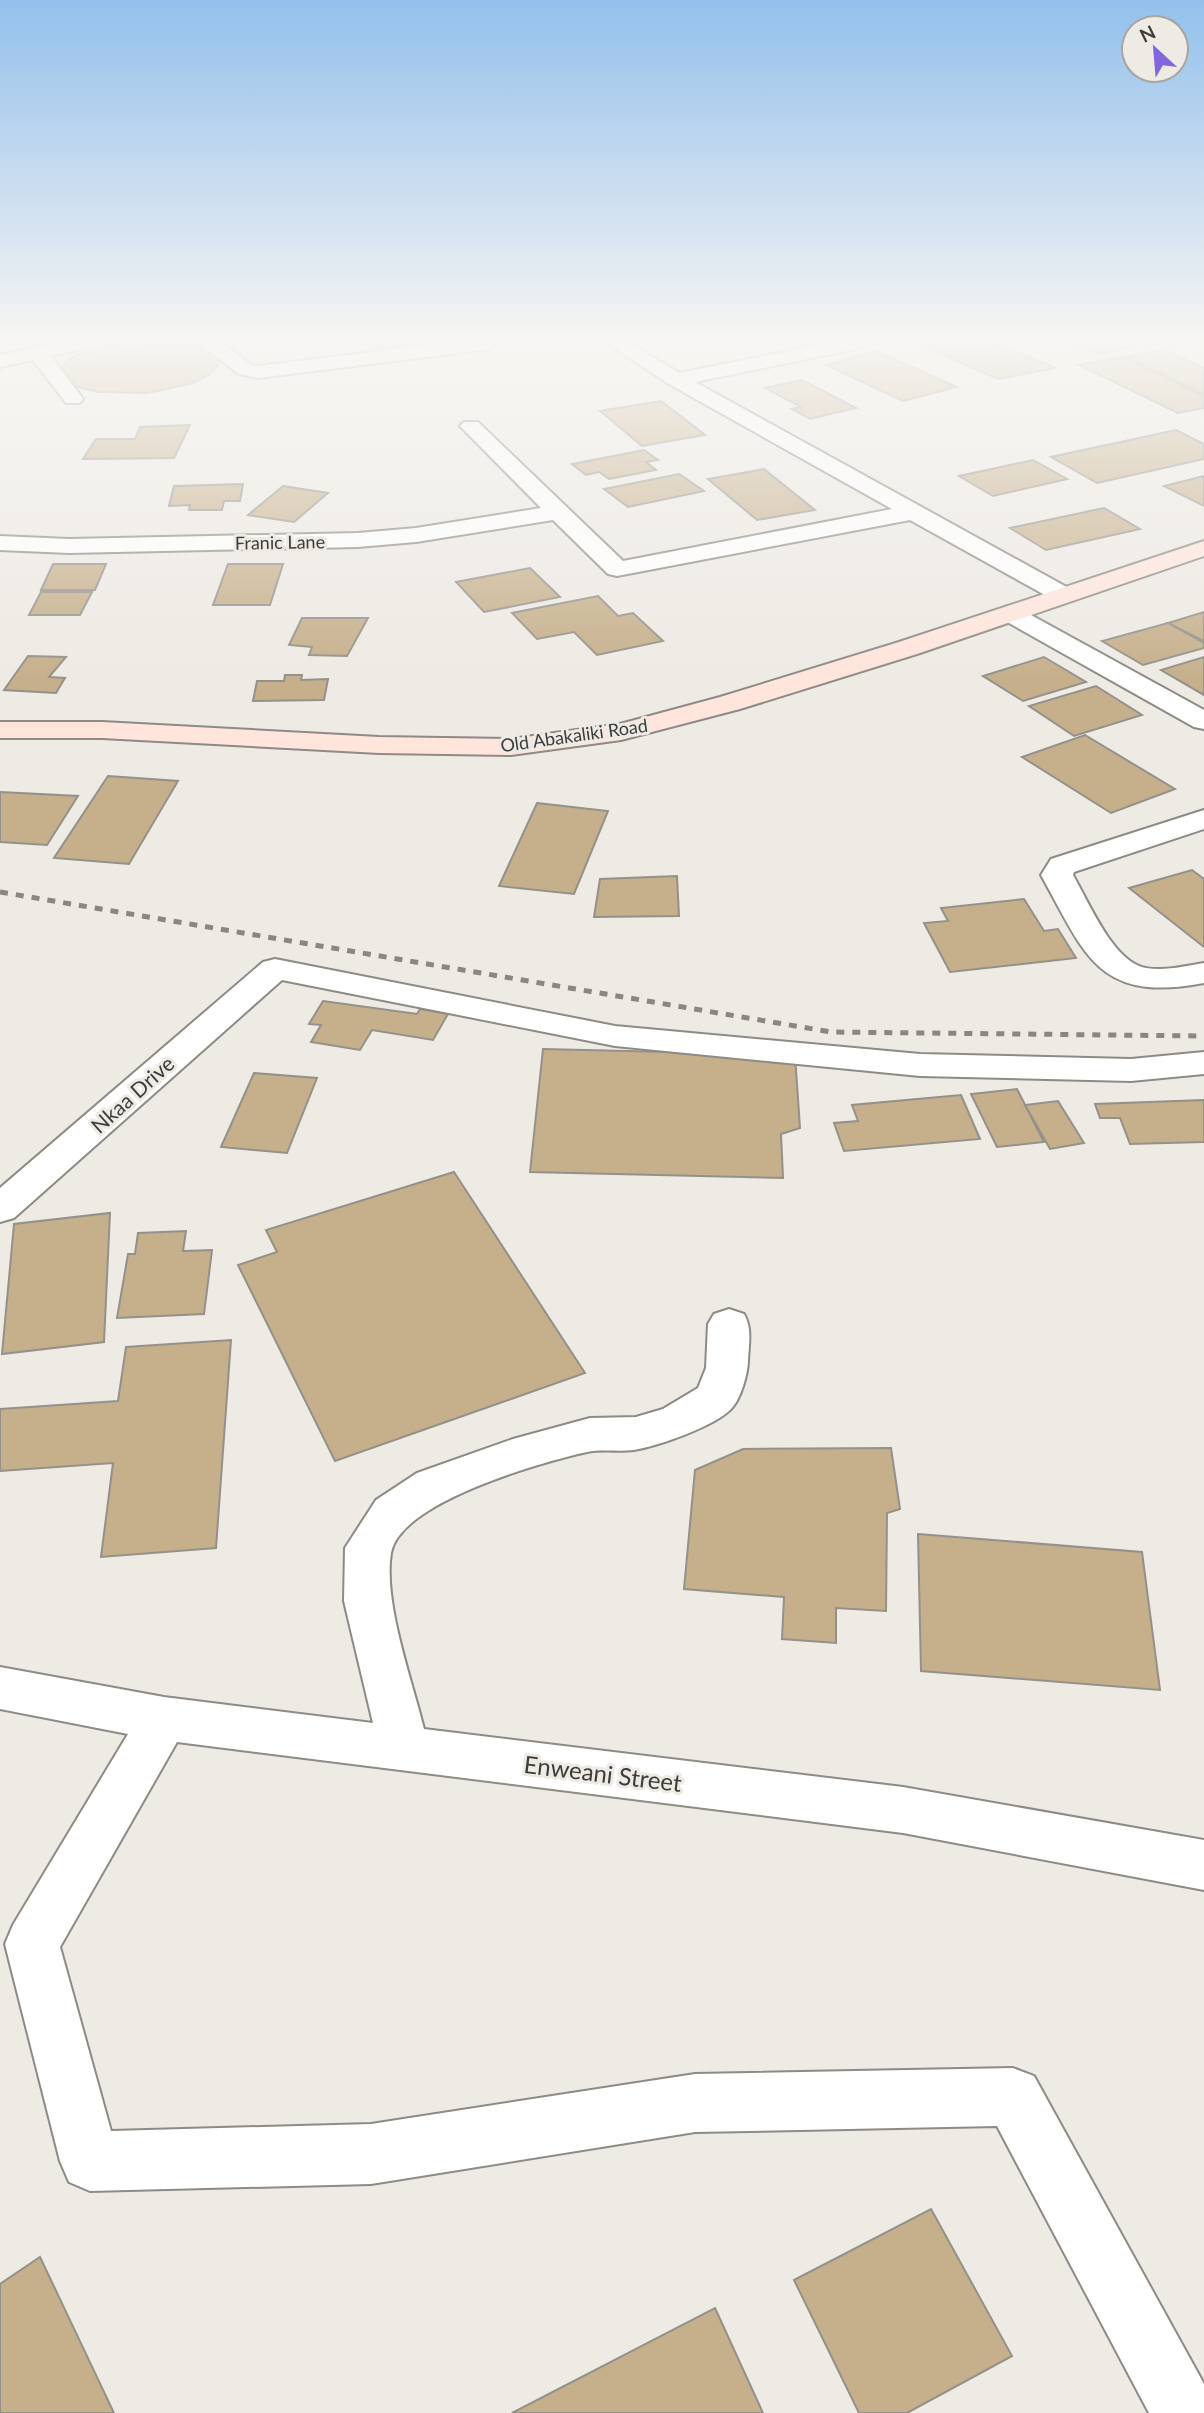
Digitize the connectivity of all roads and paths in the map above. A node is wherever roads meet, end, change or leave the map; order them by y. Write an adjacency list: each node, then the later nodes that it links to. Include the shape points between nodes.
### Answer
1 (501, 456): 3 (street)
2 (812, 456): 4 (street)
3 (558, 512): 4 (street, via 617,569); 5 (street, Franic Lane, via 358,540 69,547)
4 (914, 512): 7 (street)
5 (0, 543)
6 (1204, 548): 7 (main road, Old Abakaliki Road)
7 (1063, 595): 8 (main road, Old Abakaliki Road)
8 (1011, 614): 9 (street); 10 (main road, Old Abakaliki Road, via 730,704 621,732 511,747)
9 (1204, 721)
10 (0, 730)
11 (1204, 819): 12 (street, via 1062,866 1057,875 1110,961 1130,974)
12 (1204, 974)
13 (1204, 1063): 14 (street, Nkaa Drive, via 1131,1070 920,1065 615,1035 275,969)
14 (0, 1209)
15 (729, 1324): 18 (street, via 727,1367 716,1398 677,1421 635,1433 590,1435 529,1451 433,1485 393,1513 368,1548 368,1601)
16 (0, 1688): 17 (street, Enweani Street)
17 (164, 1719): 18 (street, Enweani Street); 20 (street, via 32,1944 90,2161 371,2154 695,2104 1013,2097)
18 (404, 1748): 19 (street, Enweani Street, via 903,1810)
19 (1204, 1865)
20 (1184, 2413)

